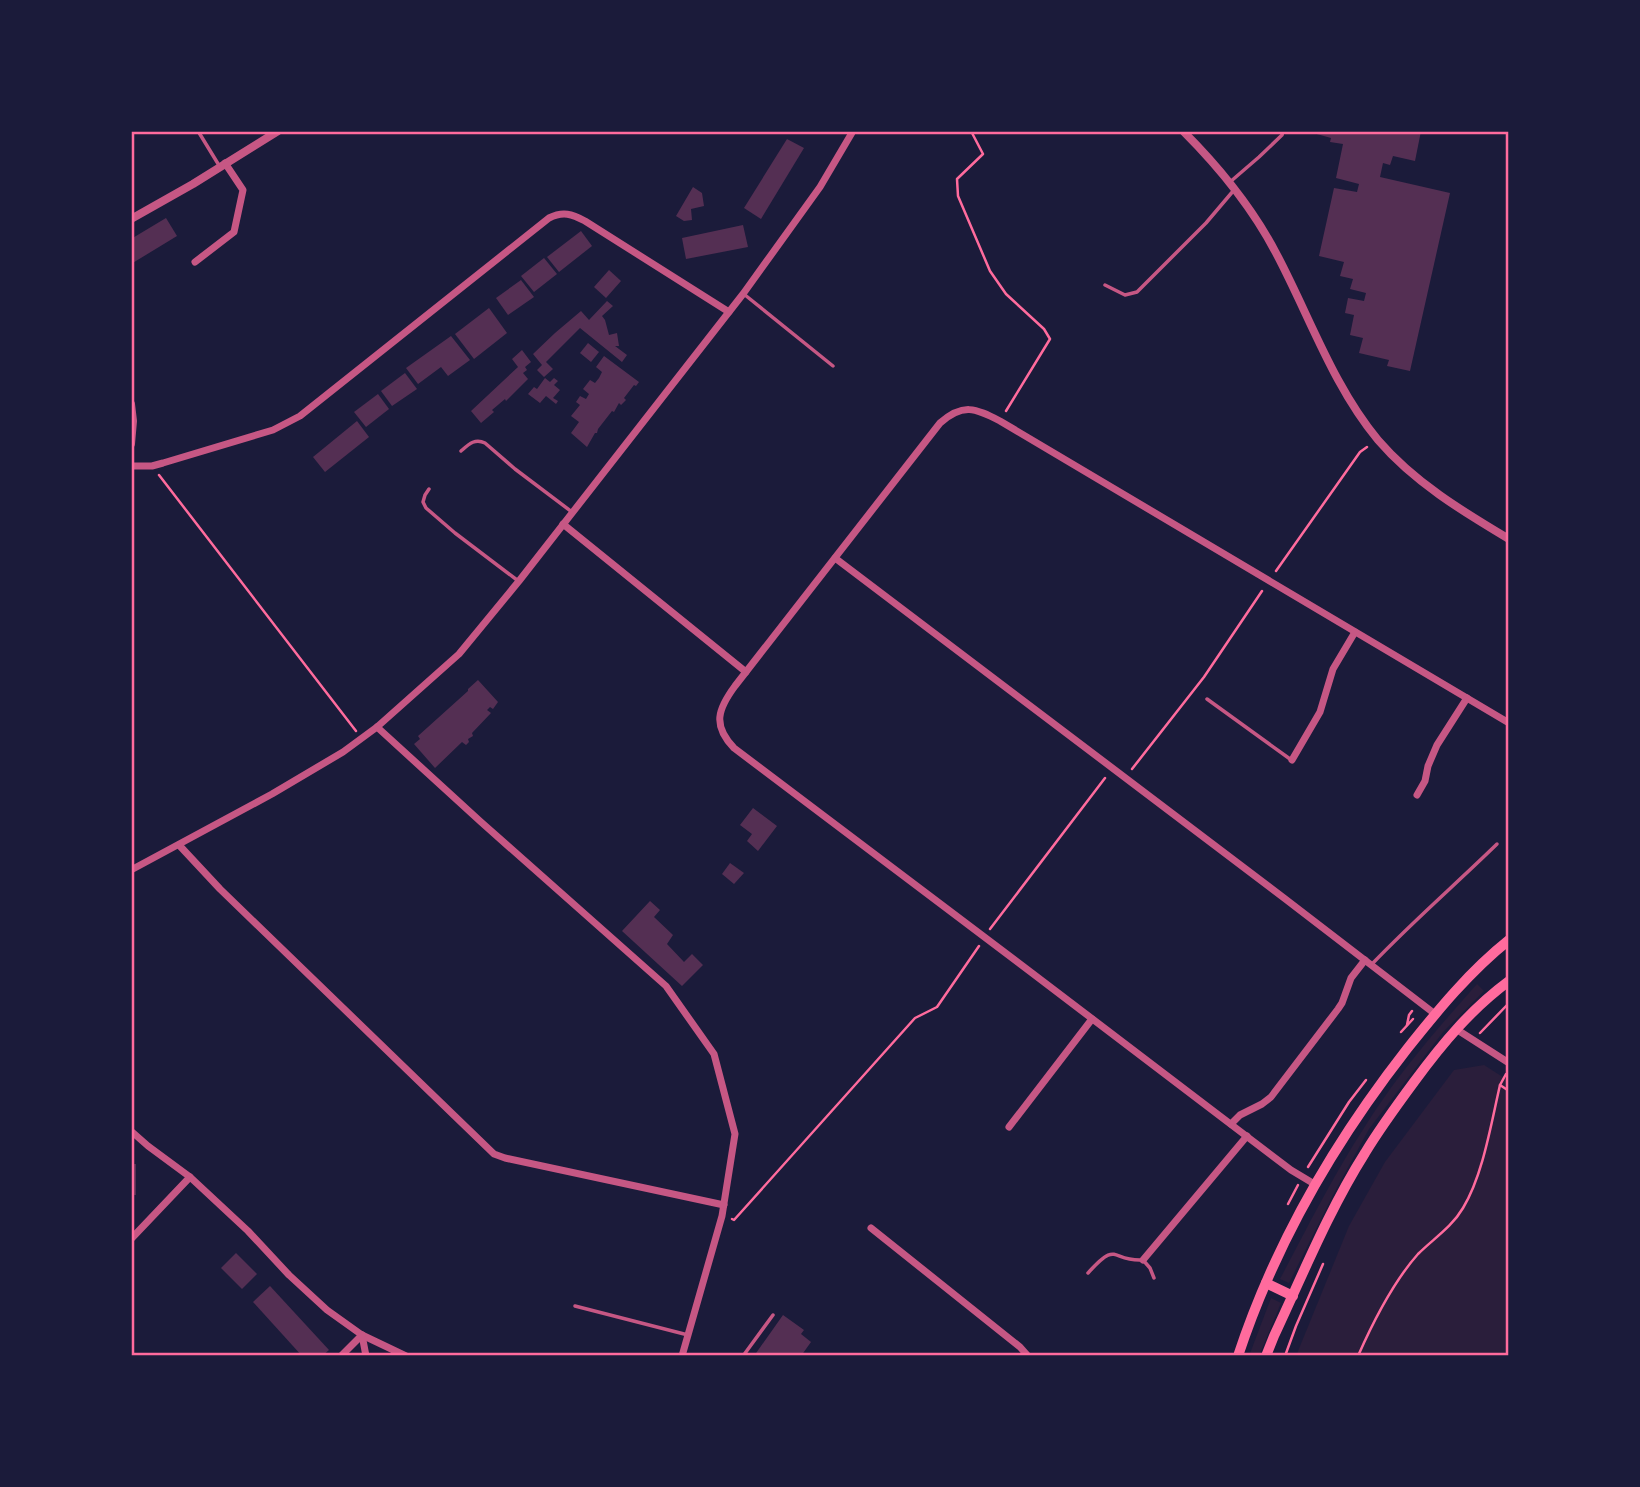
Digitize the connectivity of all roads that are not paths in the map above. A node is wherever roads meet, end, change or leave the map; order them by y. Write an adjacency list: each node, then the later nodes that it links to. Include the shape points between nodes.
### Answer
1 (198, 131): 6 (lane)
2 (278, 131): 6 (street)
3 (853, 131): 11 (street, via 820,187)
4 (1183, 131): 7 (street)
5 (1283, 131): 7 (lane)
6 (222, 165): 8 (street); 9 (street, via 243,190 234,232)
7 (1232, 185): 10 (lane, via 1206,223 1137,292 1125,295); 21 (street, via 1276,252 1345,391 1378,439 1408,471)
8 (131, 219)
9 (195, 262)
10 (1105, 285)
11 (743, 294): 12 (street); 13 (lane)
12 (729, 312): 17 (street, via 585,221 569,214 556,215 300,416 273,430 152,466); 19 (street)
13 (833, 366)
14 (131, 404): 15 (street)
15 (131, 444)
16 (461, 451): 19 (lane, via 470,443 485,443)
17 (131, 466)
18 (429, 489): 23 (lane, via 423,502 426,508)
19 (572, 512): 20 (street)
20 (563, 524): 23 (street); 25 (street)
21 (1509, 539)
22 (835, 558): 24 (street, via 940,423 968,409 1000,421); 25 (street); 36 (street)
23 (519, 581): 29 (street, via 459,654)
24 (1355, 632): 26 (street); 30 (street, via 1333,669 1320,712)
25 (746, 672): 39 (street, via 720,713 723,735 734,748)
26 (1467, 698): 28 (street); 31 (street, via 1437,745)
27 (1207, 699): 30 (lane)
28 (1509, 723)
29 (377, 727): 33 (street, via 280,789); 48 (street, via 666,986 714,1054 735,1134)
30 (1292, 760)
31 (1417, 795)
32 (1497, 844): 36 (lane)
33 (179, 845): 34 (street); 48 (street, via 494,1154)
34 (131, 870)
35 (1509, 940): 38 (main road)
36 (1369, 962): 38 (street); 42 (street, via 1348,984 1338,1009 1271,1097)
37 (1509, 981): 40 (main road)
38 (1435, 1014): 47 (main road, via 1360,1112)
39 (1092, 1018): 42 (street); 43 (street)
40 (1456, 1029): 41 (street); 55 (main road, via 1364,1153)
41 (1509, 1065)
42 (1231, 1124): 45 (street)
43 (1009, 1127)
44 (131, 1131): 46 (street)
45 (1247, 1136): 47 (street); 51 (street)
46 (190, 1177): 50 (street); 58 (street, via 327,1310)
47 (1316, 1185): 54 (main road)
48 (724, 1205): 59 (street)
49 (872, 1228): 65 (street)
50 (131, 1239)
51 (1143, 1260): 52 (lane, via 1108,1254); 53 (lane)
52 (1088, 1273)
53 (1154, 1278)
54 (1266, 1283): 55 (main road); 66 (main road)
55 (1293, 1296): 67 (main road)
56 (575, 1306): 59 (lane)
57 (773, 1315): 64 (lane)
58 (362, 1335): 60 (street); 61 (street); 62 (street)
59 (688, 1335): 63 (street)
60 (341, 1356)
61 (366, 1356)
62 (406, 1356)
63 (682, 1356)
64 (743, 1356)
65 (1028, 1356)
66 (1238, 1356)
67 (1266, 1356)

